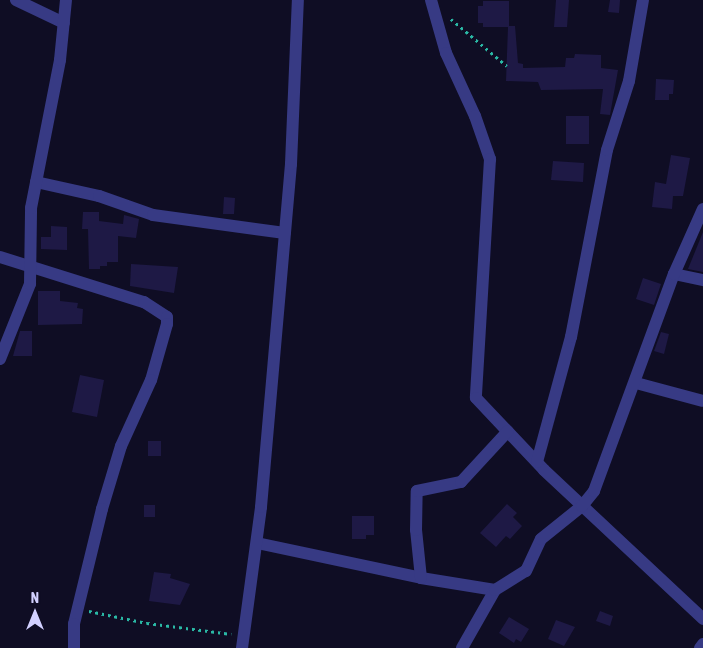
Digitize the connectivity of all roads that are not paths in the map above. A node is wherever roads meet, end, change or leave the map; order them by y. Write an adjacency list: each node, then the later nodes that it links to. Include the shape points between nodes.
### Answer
1 (16, 0): 6 (street)
2 (66, 0): 6 (street)
3 (298, 0): 9 (street)
4 (643, 0): 18 (street, via 629,81 607,150 570,336)
5 (432, 2): 17 (street, via 446,53 475,116 490,159 476,398)
6 (64, 22): 7 (street, via 60,60)
7 (36, 182): 9 (street, via 99,196 153,215); 11 (street, via 29,227)
8 (703, 209): 12 (street)
9 (285, 233): 20 (street)
10 (0, 257): 11 (street)
11 (32, 269): 14 (street, via 27,294); 26 (street, via 144,302 166,316 167,324 151,380 113,470 78,609)
12 (674, 274): 13 (street); 15 (street)
13 (703, 280)
14 (0, 359)
15 (636, 383): 16 (street); 19 (street, via 603,474)
16 (703, 401)
17 (508, 431): 18 (street); 21 (street, via 461,482 417,491 416,530)
18 (537, 462): 19 (street)
19 (582, 506): 22 (street, via 541,539 526,571); 23 (street)
20 (257, 543): 21 (street); 24 (street)
21 (421, 578): 22 (street)
22 (495, 590): 27 (street)
23 (703, 619)
24 (243, 642)
25 (703, 644): 28 (street)
26 (74, 648)
27 (462, 648)
28 (700, 648)

